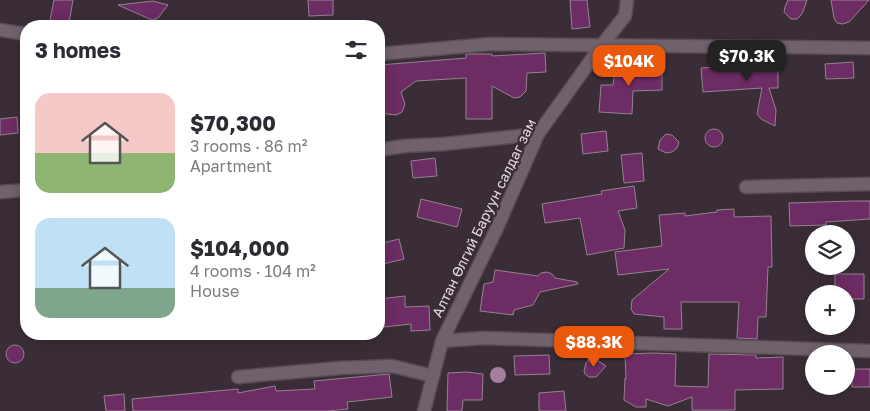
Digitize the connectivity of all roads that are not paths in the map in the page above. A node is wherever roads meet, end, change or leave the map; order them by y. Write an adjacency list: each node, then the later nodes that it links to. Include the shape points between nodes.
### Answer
1 (626, 0): 4 (street, Алтан Өлгий Баруун салдаг зам, via 625,16)
2 (0, 30): 3 (street)
3 (20, 33)
4 (601, 46): 5 (street); 6 (street, via 490,44); 7 (street, Алтан Өлгий Баруун салдаг зам)
5 (870, 48)
6 (385, 53)
7 (538, 134): 8 (street); 13 (street, Алтан Өлгий Баруун салдаг зам)
8 (385, 149)
9 (870, 184): 10 (street)
10 (746, 187)
11 (20, 190): 12 (street)
12 (0, 192)
13 (442, 341): 14 (street, via 484,338); 15 (street, Алтан Өлгий Баруун салдаг зам)
14 (870, 351)
15 (433, 376): 16 (street, via 392,366); 17 (street, Алтан Өлгий Баруун салдаг зам)
16 (238, 378)
17 (424, 411)

